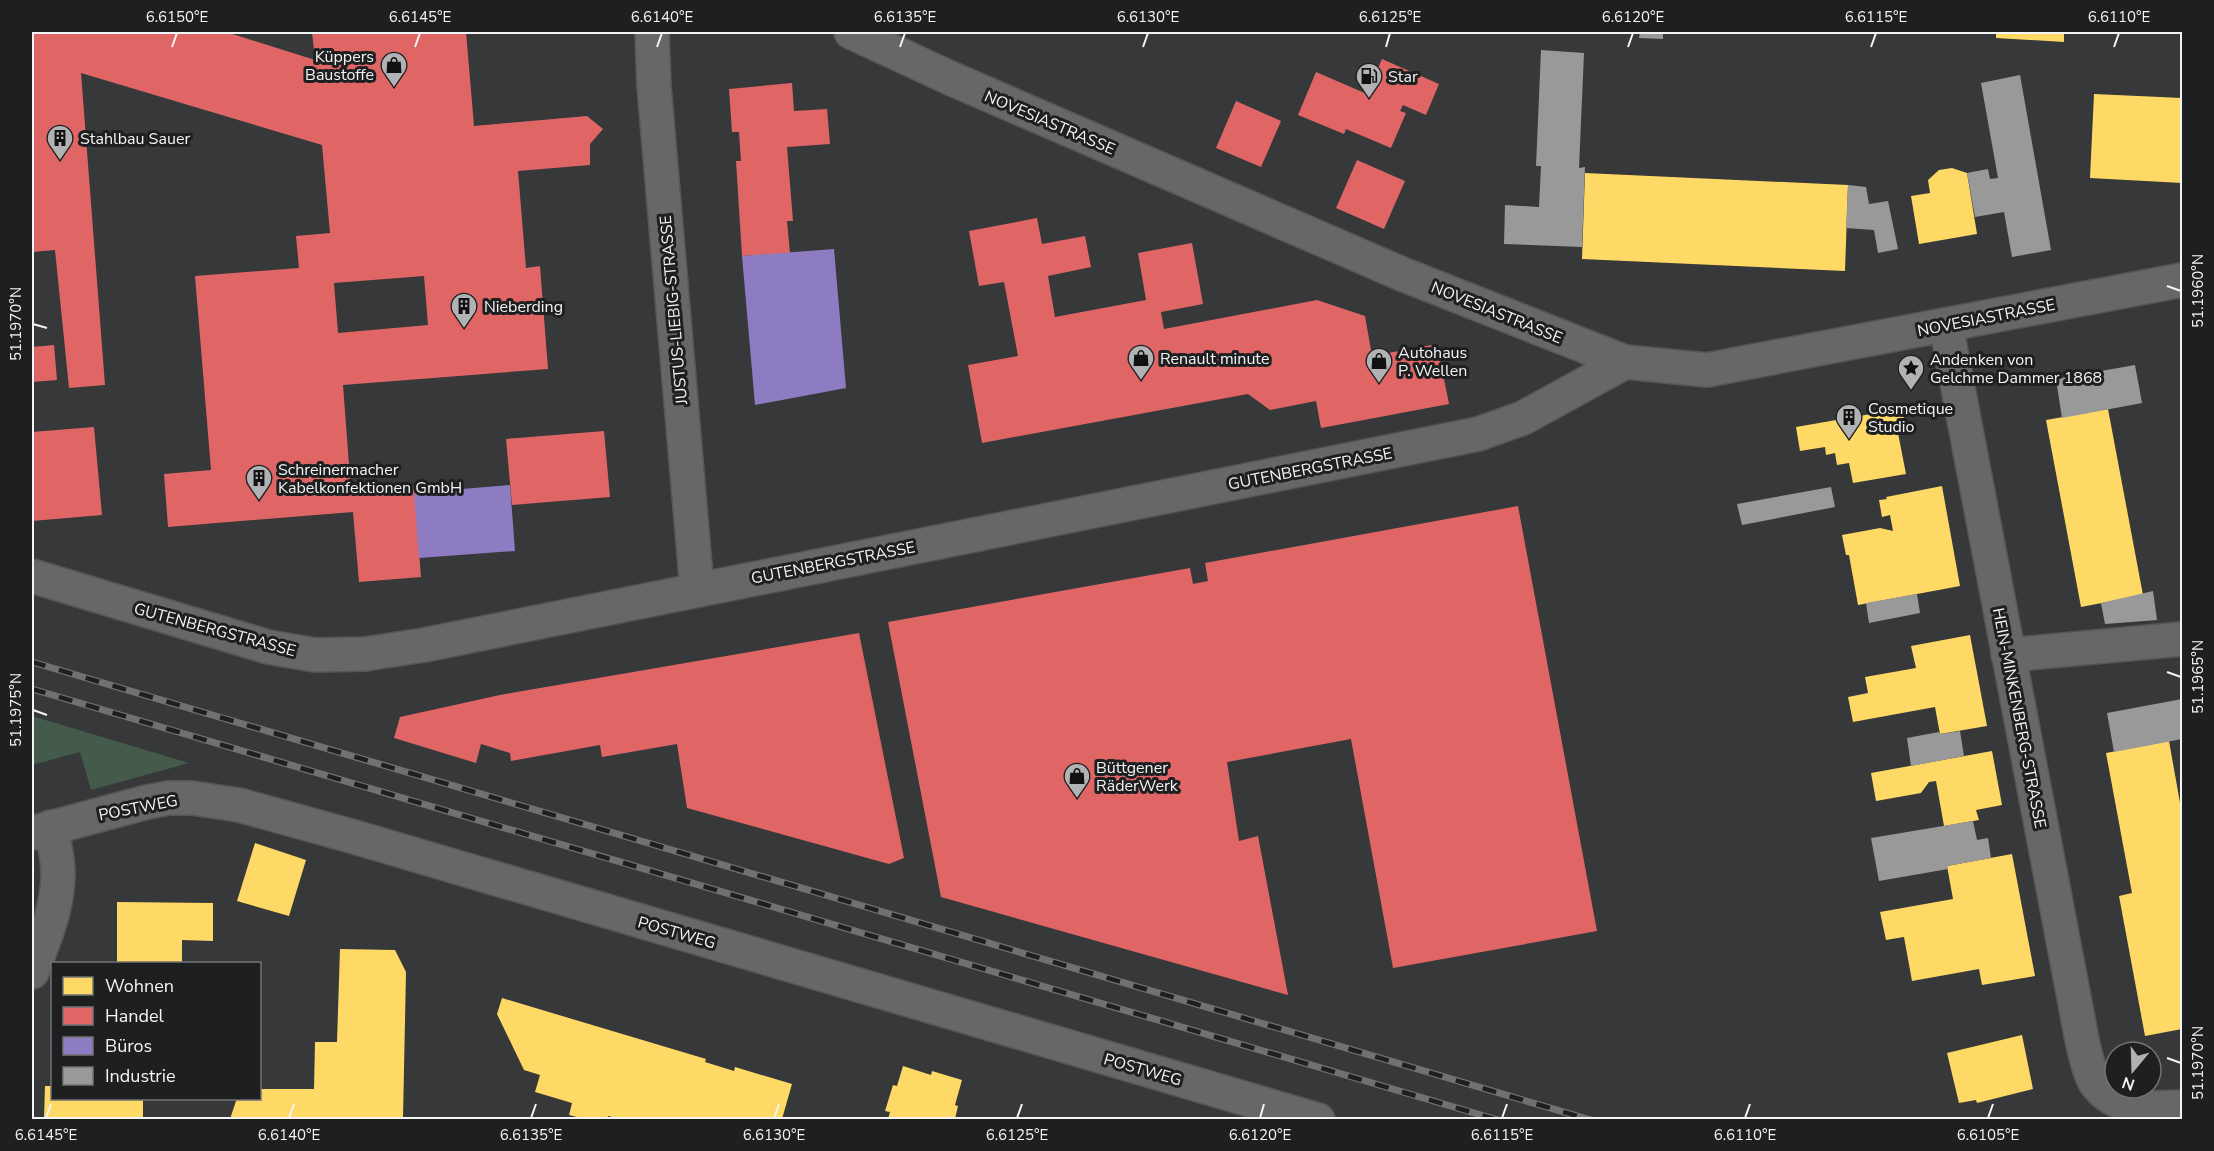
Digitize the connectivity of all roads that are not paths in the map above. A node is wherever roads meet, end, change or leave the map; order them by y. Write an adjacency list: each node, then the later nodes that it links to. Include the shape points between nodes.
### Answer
1 (652, 32): 7 (street, JUSTUS-LIEBIG-STRASSE)
2 (851, 32): 5 (street, NOVESIASTRASSE, via 1402,274)
3 (2182, 280): 4 (street, NOVESIASTRASSE)
4 (1946, 325): 5 (street, NOVESIASTRASSE, via 1707,370); 9 (street, HEIN-MINKENBERG-STRASSE)
5 (1625, 362): 7 (street, GUTENBERGSTRASSE, via 1523,418 1478,434)
6 (32, 576): 7 (street, GUTENBERGSTRASSE, via 268,647 315,655 365,654 424,645)
7 (697, 589)
8 (2182, 639): 9 (street)
9 (2008, 655): 12 (street, HEIN-MINKENBERG-STRASSE, via 2083,1046 2095,1081 2116,1102 2149,1109)
10 (41, 830): 11 (street, via 58,872 53,914); 13 (street, POSTWEG, via 169,798 239,805)
11 (32, 972)
12 (2182, 1107)
13 (1318, 1119)

